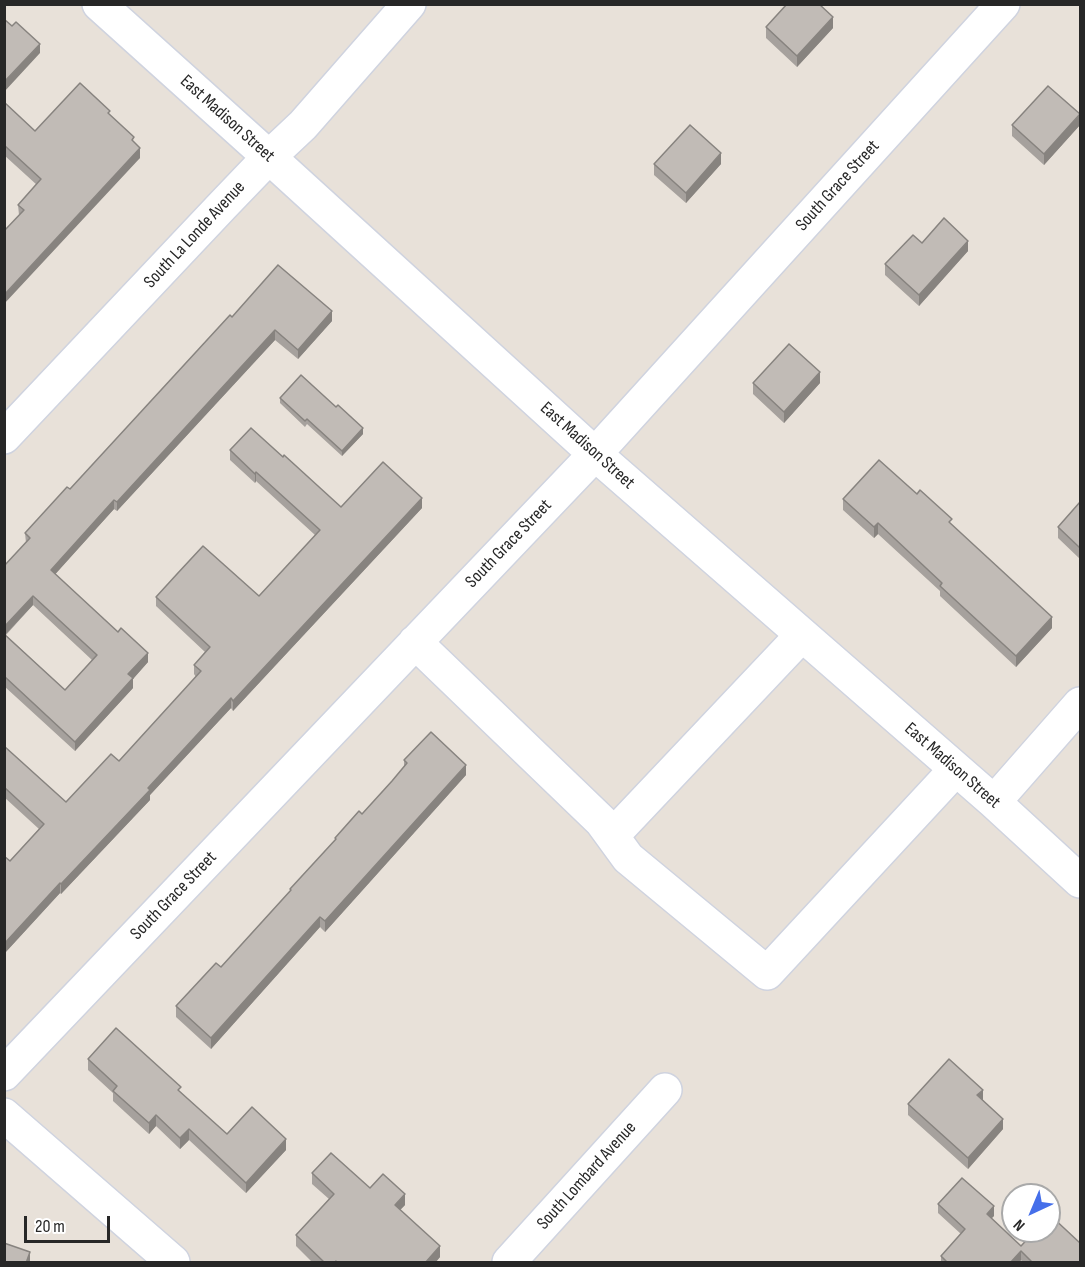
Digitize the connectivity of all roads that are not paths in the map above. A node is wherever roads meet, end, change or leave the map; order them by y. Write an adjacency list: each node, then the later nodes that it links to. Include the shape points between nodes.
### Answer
1 (99, 4): 4 (street, East Madison Street)
2 (409, 4): 4 (street, South La Londe Avenue)
3 (1004, 4): 6 (street, South Grace Street)
4 (269, 157): 5 (street, South La Londe Avenue); 6 (street, East Madison Street)
5 (4, 437)
6 (595, 454): 7 (street, East Madison Street); 8 (street, South Grace Street)
7 (802, 635): 10 (street, East Madison Street); 12 (street)
8 (415, 642): 12 (street); 14 (street, South Grace Street)
9 (1080, 704): 11 (street)
10 (956, 769): 11 (street, East Madison Street); 12 (street, via 767,973 628,858)
11 (994, 802): 13 (street, East Madison Street)
12 (612, 836)
13 (1080, 880)
14 (4, 1074)
15 (665, 1090): 18 (street, South Lombard Avenue)
16 (4, 1115): 17 (street)
17 (173, 1263)
18 (509, 1263)

